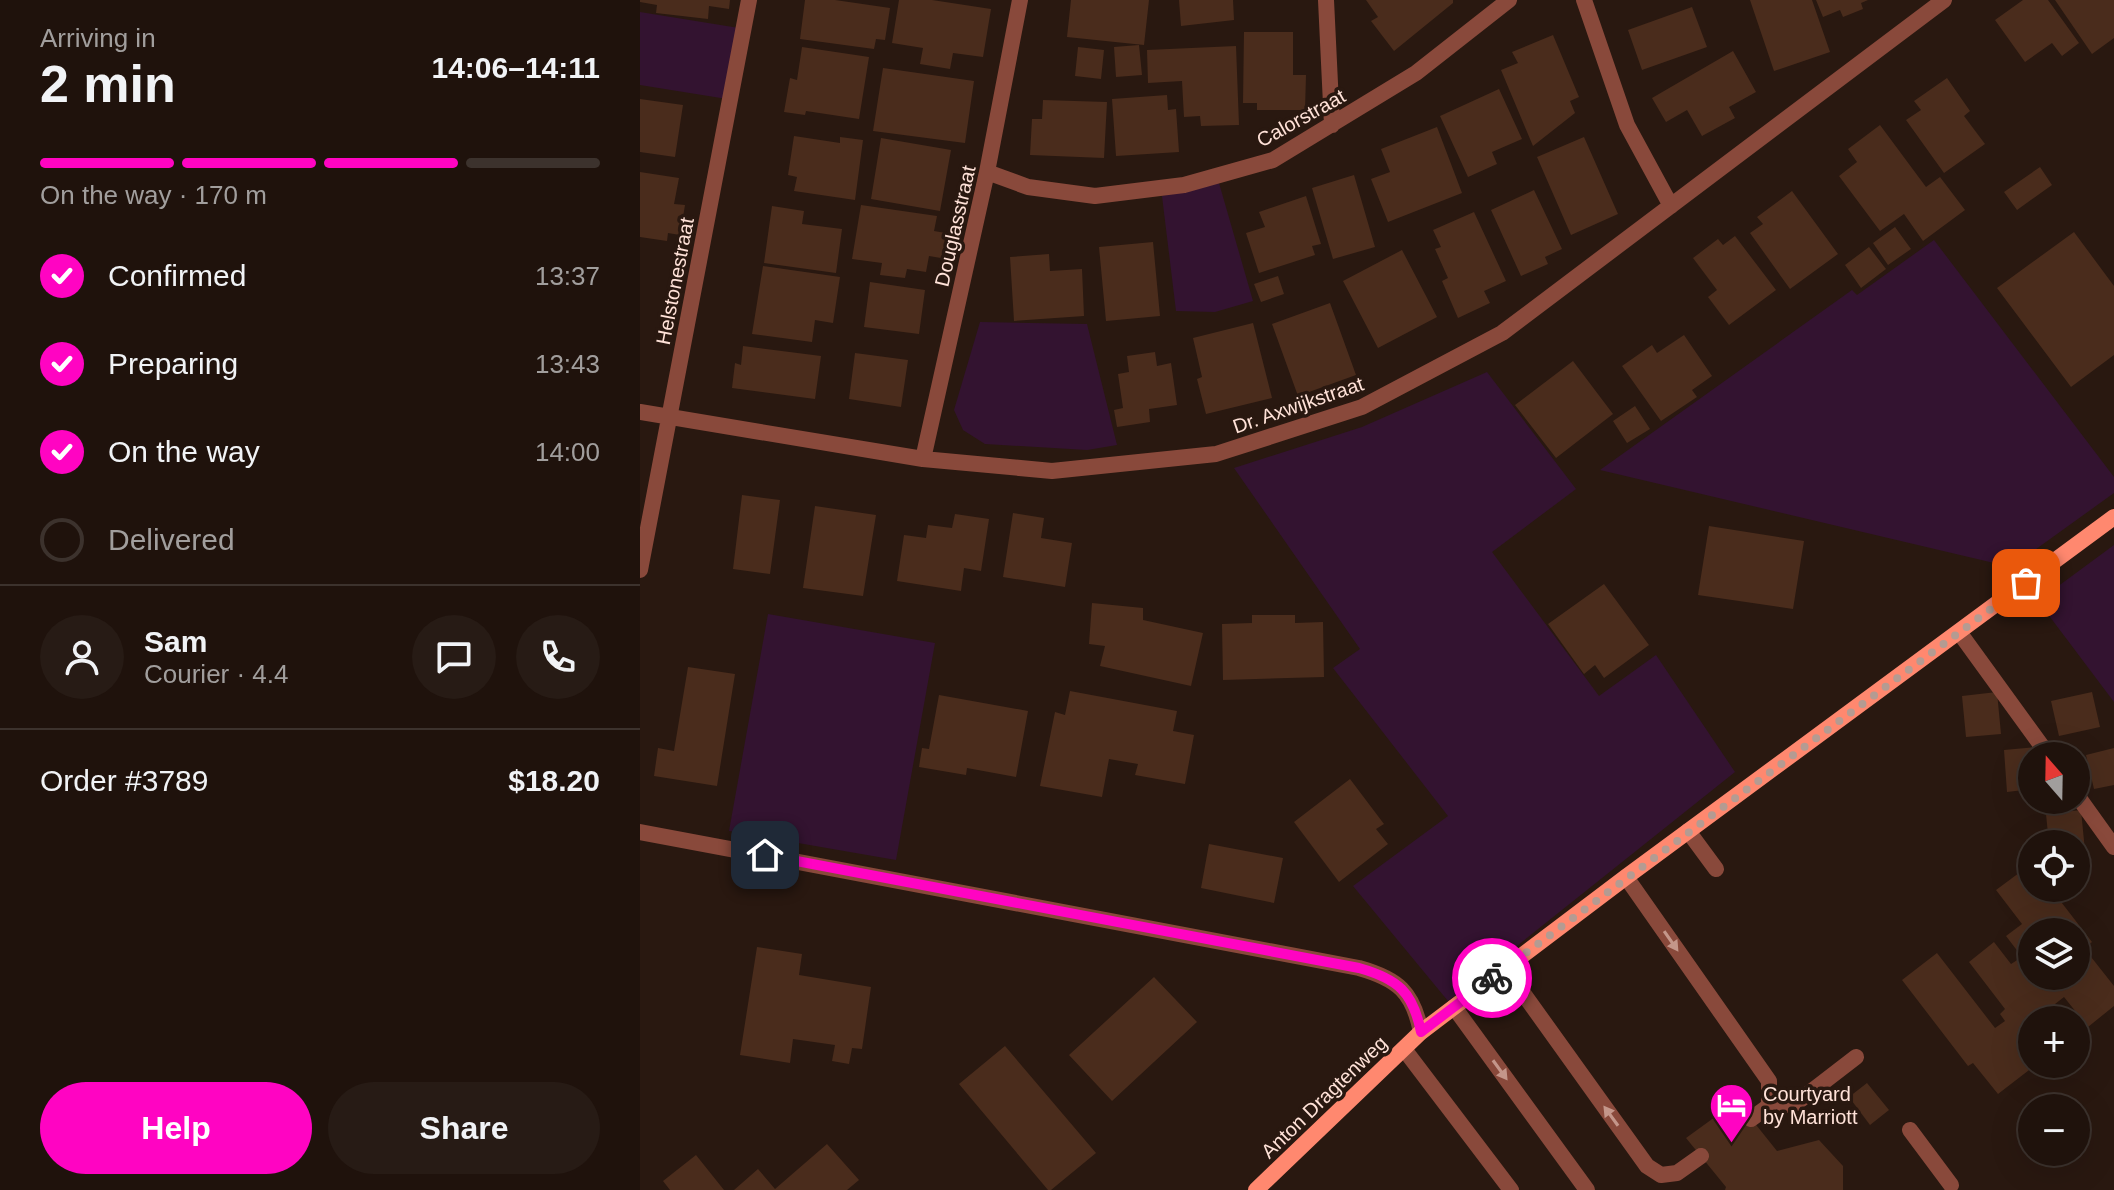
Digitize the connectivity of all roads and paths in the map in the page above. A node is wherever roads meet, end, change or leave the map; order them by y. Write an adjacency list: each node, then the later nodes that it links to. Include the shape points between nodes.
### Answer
1 (749, 0): 11 (street, Helstonestraat)
2 (1020, 0): 8 (street, Douglasstraat)
3 (1326, 0): 7 (street)
4 (1509, 0): 7 (street, Calorstraat, via 1416,73)
5 (1584, 0): 9 (street, via 1627,125)
6 (1944, 0): 9 (street, Dr. Axwijkstraat)
7 (1332, 125): 8 (street, Calorstraat, via 1273,160 1184,185 1095,196 1028,187)
8 (987, 172): 12 (street, Douglasstraat)
9 (1671, 206): 12 (street, Dr. Axwijkstraat, via 1502,333 1362,407 1216,454 1052,471)
10 (640, 412): 11 (street, Dr. Axwijkstraat)
11 (670, 418): 12 (street, Dr. Axwijkstraat); 14 (street, Helstonestraat)
12 (923, 459)
13 (2114, 517): 15 (main road, Anton Dragtenweg)
14 (640, 570)
15 (1959, 632): 16 (street); 18 (main road, Anton Dragtenweg)
16 (2039, 742)
17 (2090, 814): 20 (street)
18 (1688, 831): 21 (street); 22 (main road, Anton Dragtenweg)
19 (640, 832): 25 (street, via 1359,968 1380,974 1403,990)
20 (2114, 847)
21 (1716, 869)
22 (1626, 877): 23 (main road, Anton Dragtenweg); 28 (street, one-way to 28, via 1769,1081)
23 (1505, 968): 24 (main road, Anton Dragtenweg); 31 (street, one-way to 23, via 1677,1173 1661,1175 1647,1166)
24 (1454, 1007): 25 (main road, Anton Dragtenweg); 35 (street, one-way to 35)
25 (1421, 1032): 26 (main road, Anton Dragtenweg)
26 (1404, 1049): 33 (main road, Anton Dragtenweg); 34 (street)
27 (1856, 1057): 28 (street, via 1795,1104)
28 (1770, 1097): 29 (street, via 1769,1106)
29 (1751, 1119)
30 (1910, 1130): 32 (street)
31 (1701, 1156)
32 (1951, 1185)
33 (1256, 1190)
34 (1511, 1190)
35 (1587, 1190)

